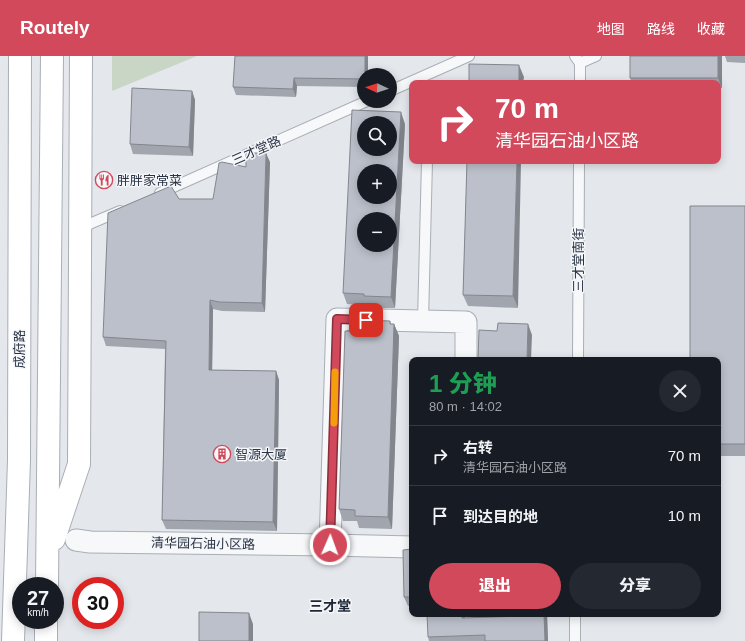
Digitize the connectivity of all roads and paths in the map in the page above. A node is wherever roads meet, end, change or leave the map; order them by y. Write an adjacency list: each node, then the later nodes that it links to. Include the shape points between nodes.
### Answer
1 (20, 56): 20 (main road, 成府路)
2 (52, 56): 25 (main road)
3 (81, 56): 16 (main road)
4 (469, 56): 7 (lane)
5 (596, 56): 6 (lane)
6 (577, 59): 8 (lane)
7 (420, 80)
8 (580, 80)
9 (409, 84): 10 (lane)
10 (397, 88)
11 (357, 105): 14 (lane, 三才堂路)
12 (427, 164): 17 (lane)
13 (579, 164): 19 (lane, 三才堂南街)
14 (151, 197)
15 (130, 206): 16 (lane)
16 (80, 228): 25 (main road, via 79,464)
17 (423, 321): 18 (street, via 466,322); 23 (street, via 337,319)
18 (466, 357)
19 (578, 357)
20 (18, 496): 21 (main road); 29 (main road, 成府路)
21 (0, 536)
22 (76, 540): 23 (street, 清华园石油小区路)
23 (330, 545): 24 (street, 清华园石油小区路)
24 (409, 547)
25 (48, 559): 26 (main road)
26 (47, 577)
27 (575, 617): 31 (lane)
28 (46, 629): 30 (main road)
29 (13, 641)
30 (46, 641)
31 (575, 641)

